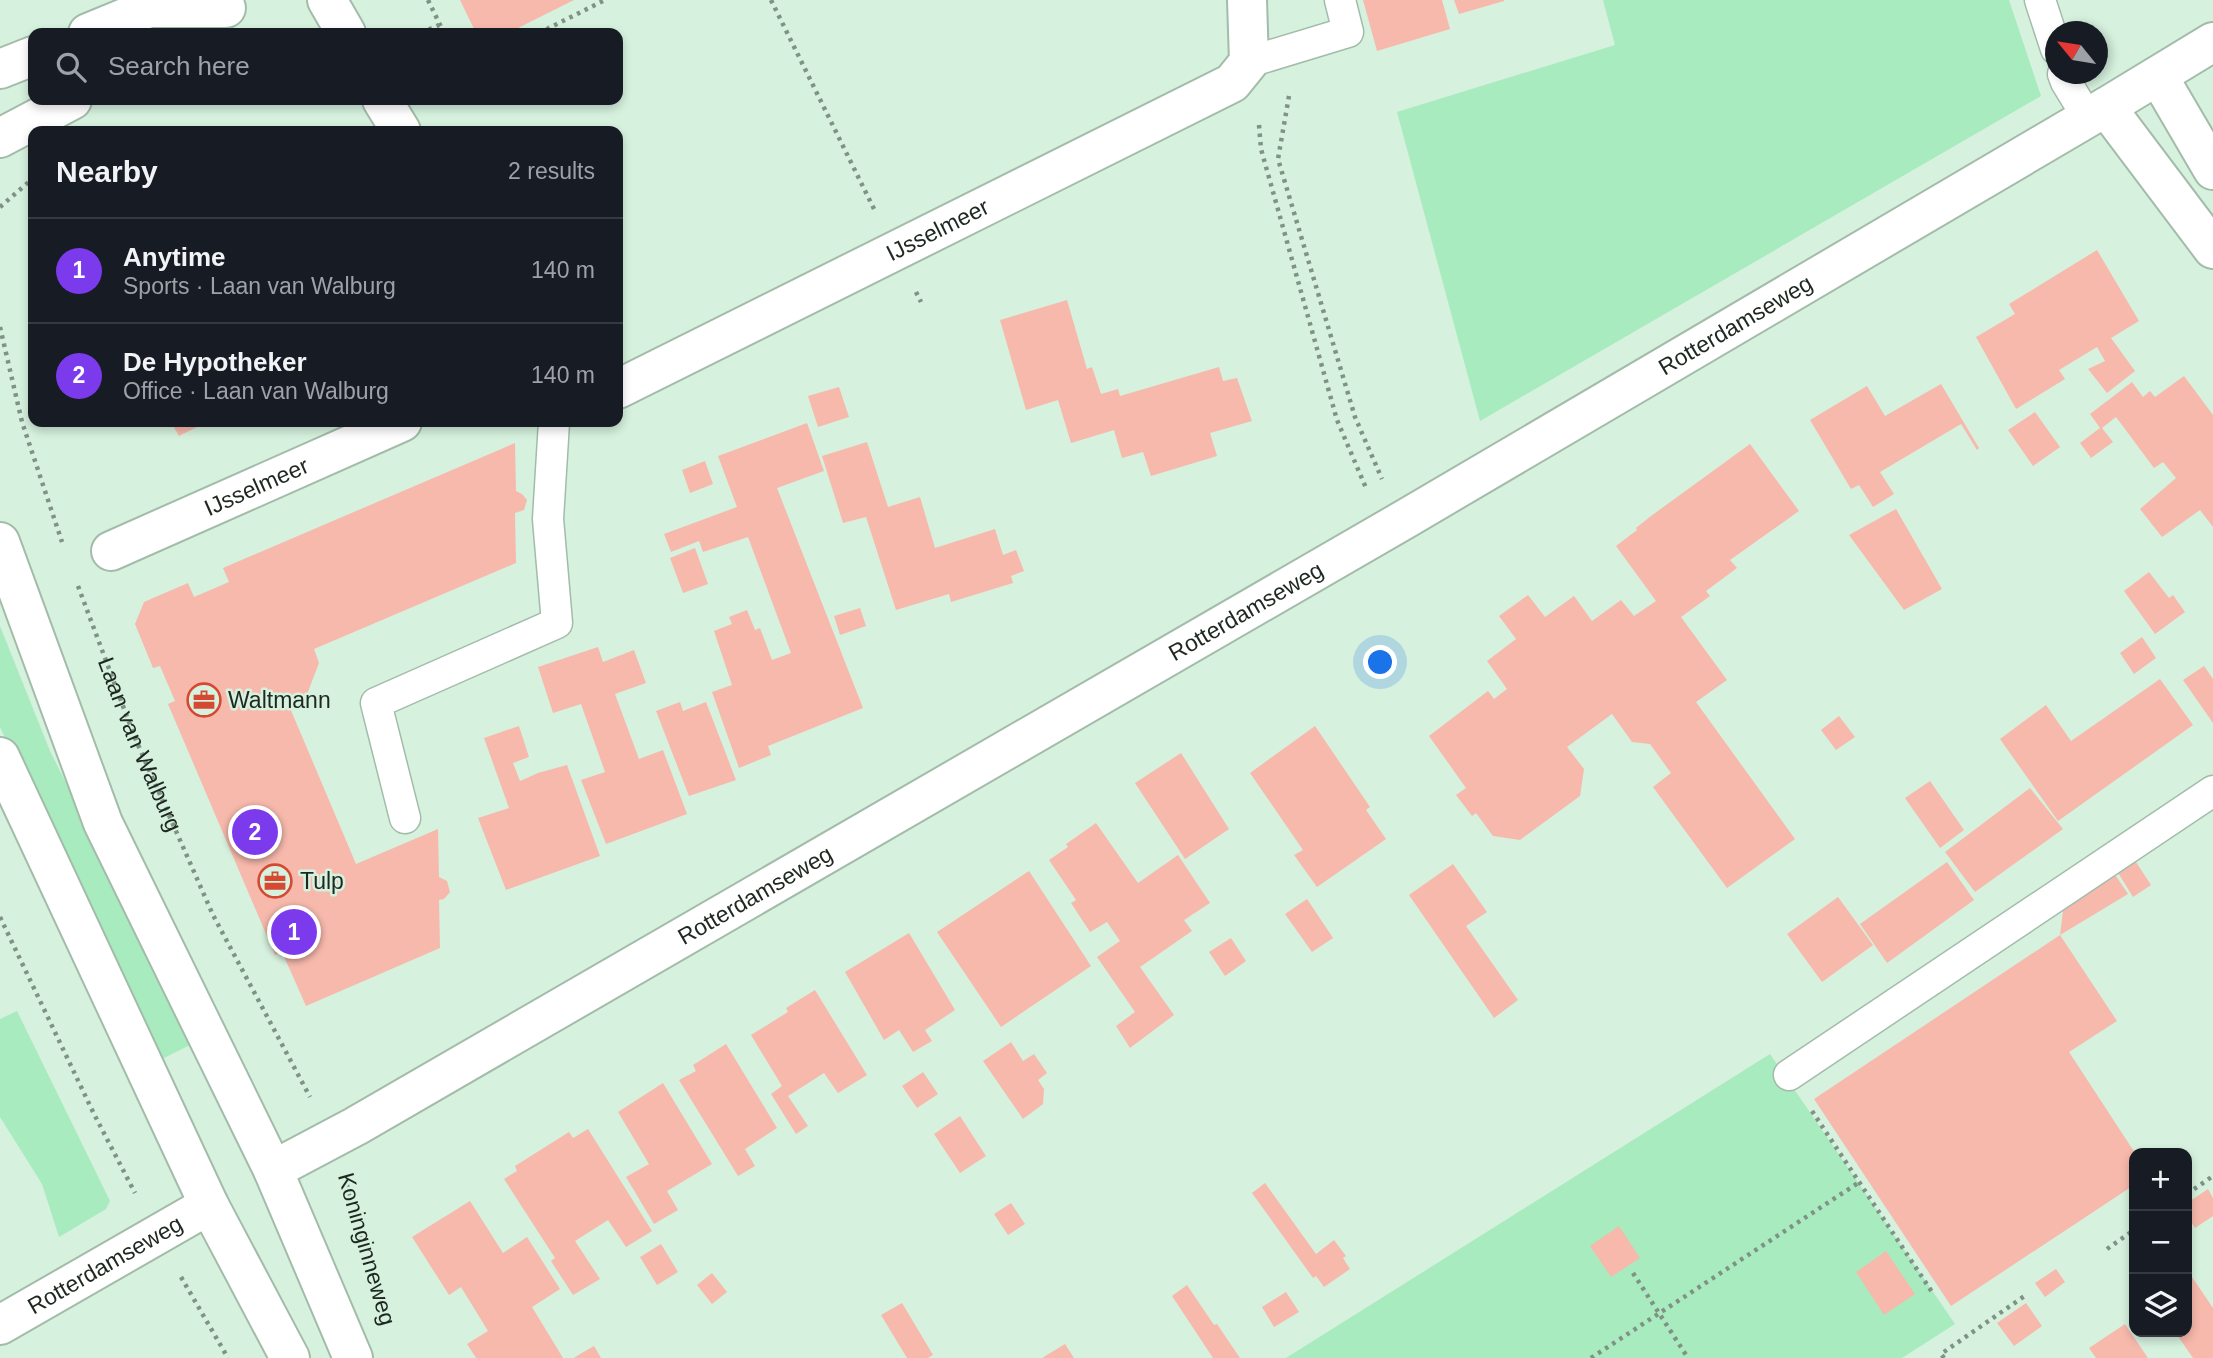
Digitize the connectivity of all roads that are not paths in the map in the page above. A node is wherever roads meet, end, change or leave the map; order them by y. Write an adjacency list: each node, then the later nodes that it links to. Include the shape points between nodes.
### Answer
1 (327, 0): 9 (street)
2 (1247, 0): 12 (street)
3 (1340, 0): 12 (lane, via 1348,32)
4 (2040, 0): 6 (lane)
5 (233, 4): 7 (street, via 149,8); 8 (street)
6 (2047, 21)
7 (100, 28)
8 (197, 28)
9 (343, 28)
10 (2213, 43): 14 (street, Rotterdamseweg)
11 (28, 58): 13 (street)
12 (1250, 62): 23 (street, IJsselmeer, via 1232,83)
13 (0, 69)
14 (2158, 76): 18 (street, Rotterdamseweg); 21 (street)
15 (2068, 84): 18 (lane)
16 (63, 105): 20 (street)
17 (386, 105): 19 (street)
18 (2097, 113): 22 (street); 32 (street, Rotterdamseweg, via 1398,523)
19 (398, 126)
20 (0, 138)
21 (2213, 170)
22 (2213, 249)
23 (623, 387)
24 (391, 427): 27 (street, IJsselmeer)
25 (554, 427): 30 (lane, via 548,519 557,623 376,704)
26 (0, 542): 32 (street, via 103,823)
27 (111, 551)
28 (0, 757): 33 (street)
29 (2213, 791): 31 (lane)
30 (405, 818)
31 (1789, 1075)
32 (273, 1170): 36 (street, Koninginneweg)
33 (209, 1205): 34 (street, Rotterdamseweg); 35 (street)
34 (0, 1325)
35 (290, 1358)
36 (354, 1358)

